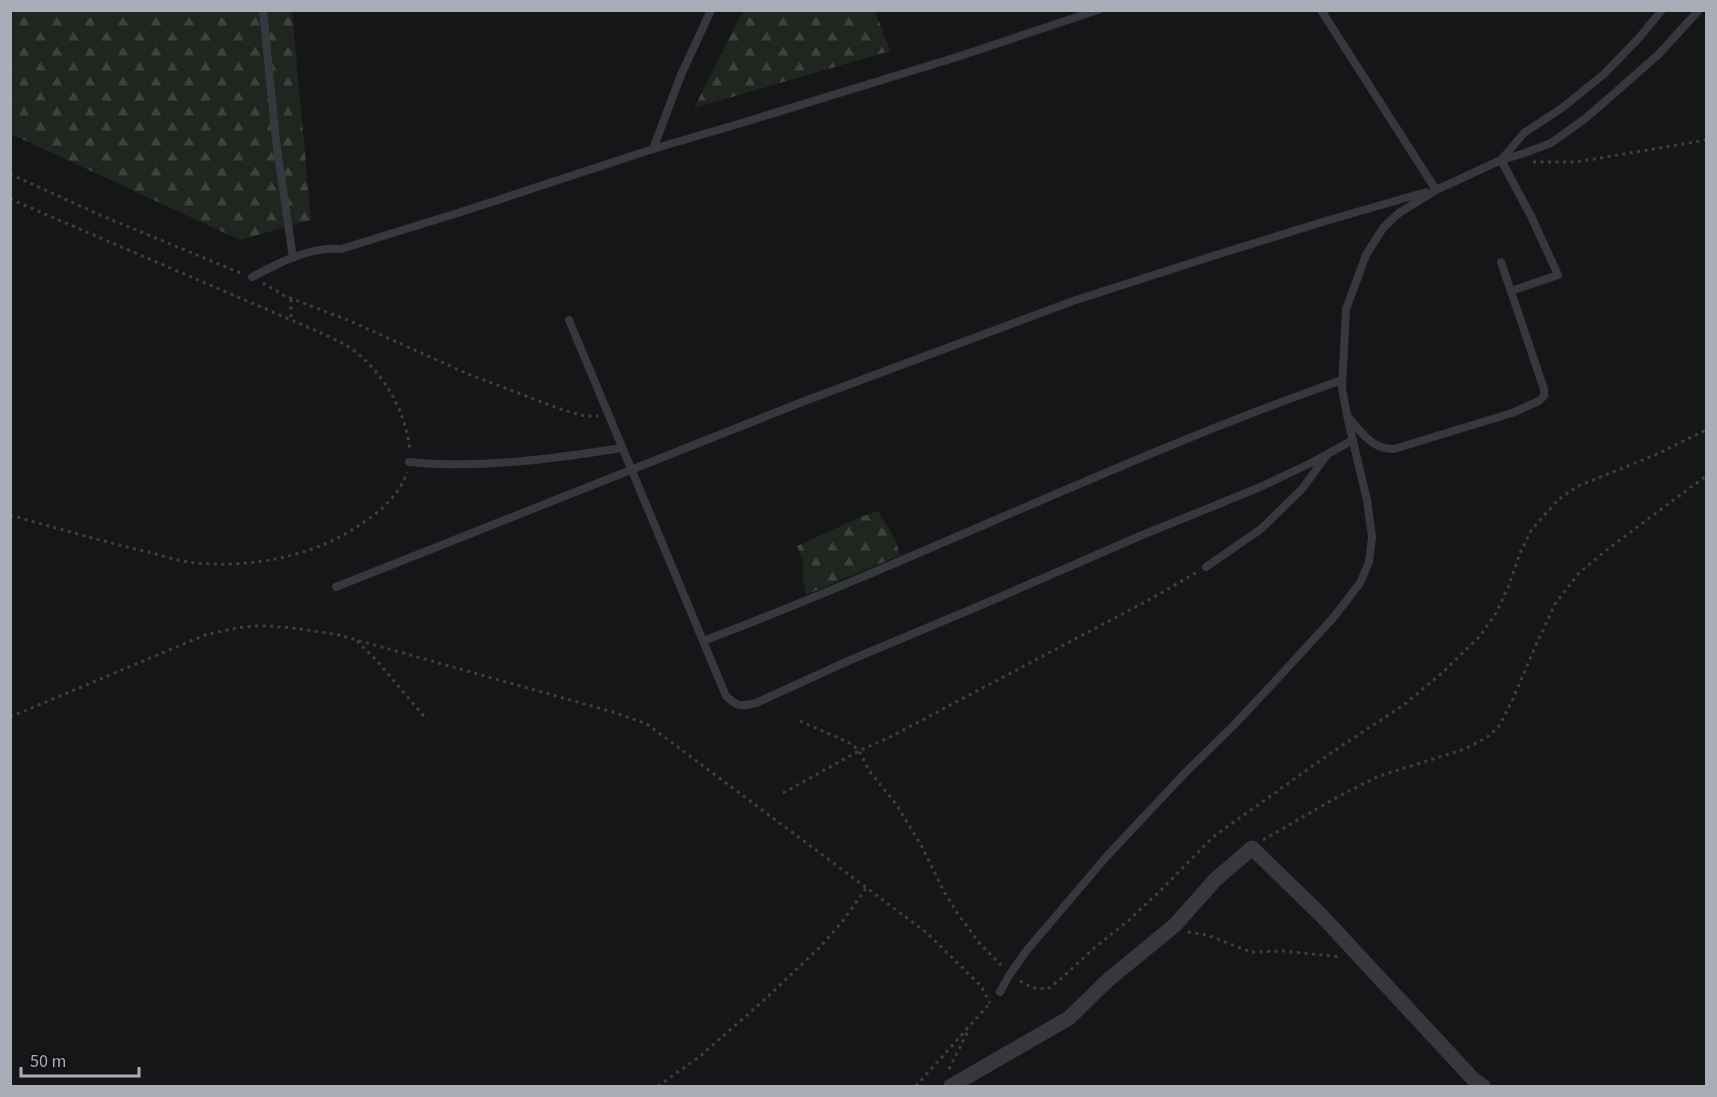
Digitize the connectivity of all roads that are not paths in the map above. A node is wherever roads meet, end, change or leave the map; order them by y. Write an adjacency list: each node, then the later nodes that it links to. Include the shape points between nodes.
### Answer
1 (263, 10): 10 (lane)
2 (711, 10): 7 (lane)
3 (1098, 10): 7 (lane, via 924,68)
4 (1321, 10): 9 (lane)
5 (1662, 10): 8 (lane, via 1604,74 1524,133)
6 (1699, 10): 8 (lane, via 1659,54 1586,118 1551,143)
7 (653, 149): 10 (lane, via 341,249 328,248)
8 (1501, 160): 9 (lane); 13 (lane, via 1558,275)
9 (1436, 190): 15 (lane, via 1399,213 1383,228 1366,255 1346,309); 21 (lane, via 1073,301 802,402)
10 (293, 258): 12 (lane)
11 (1501, 262): 13 (lane)
12 (252, 277)
13 (1511, 291): 16 (lane, via 1544,389 1539,401 1394,449 1376,445)
14 (569, 320): 18 (lane)
15 (1342, 380): 16 (lane); 24 (lane, via 1107,472 783,611)
16 (1347, 415): 17 (lane)
17 (1353, 440): 19 (lane); 25 (lane, via 1372,537 1369,562 1360,583 1280,677 1107,856 1054,917)
18 (622, 448): 20 (lane, via 509,463); 21 (lane)
19 (1329, 453): 22 (lane, via 1302,489 1261,528); 24 (lane, via 1258,488 756,703 742,707 726,696)
20 (409, 462)
21 (632, 471): 23 (lane); 24 (lane)
22 (1206, 567)
23 (336, 587)
24 (703, 641)
25 (1000, 992)
26 (949, 1081): 27 (street, via 1069,1018 1175,925 1215,880 1252,848)
27 (1483, 1086)

